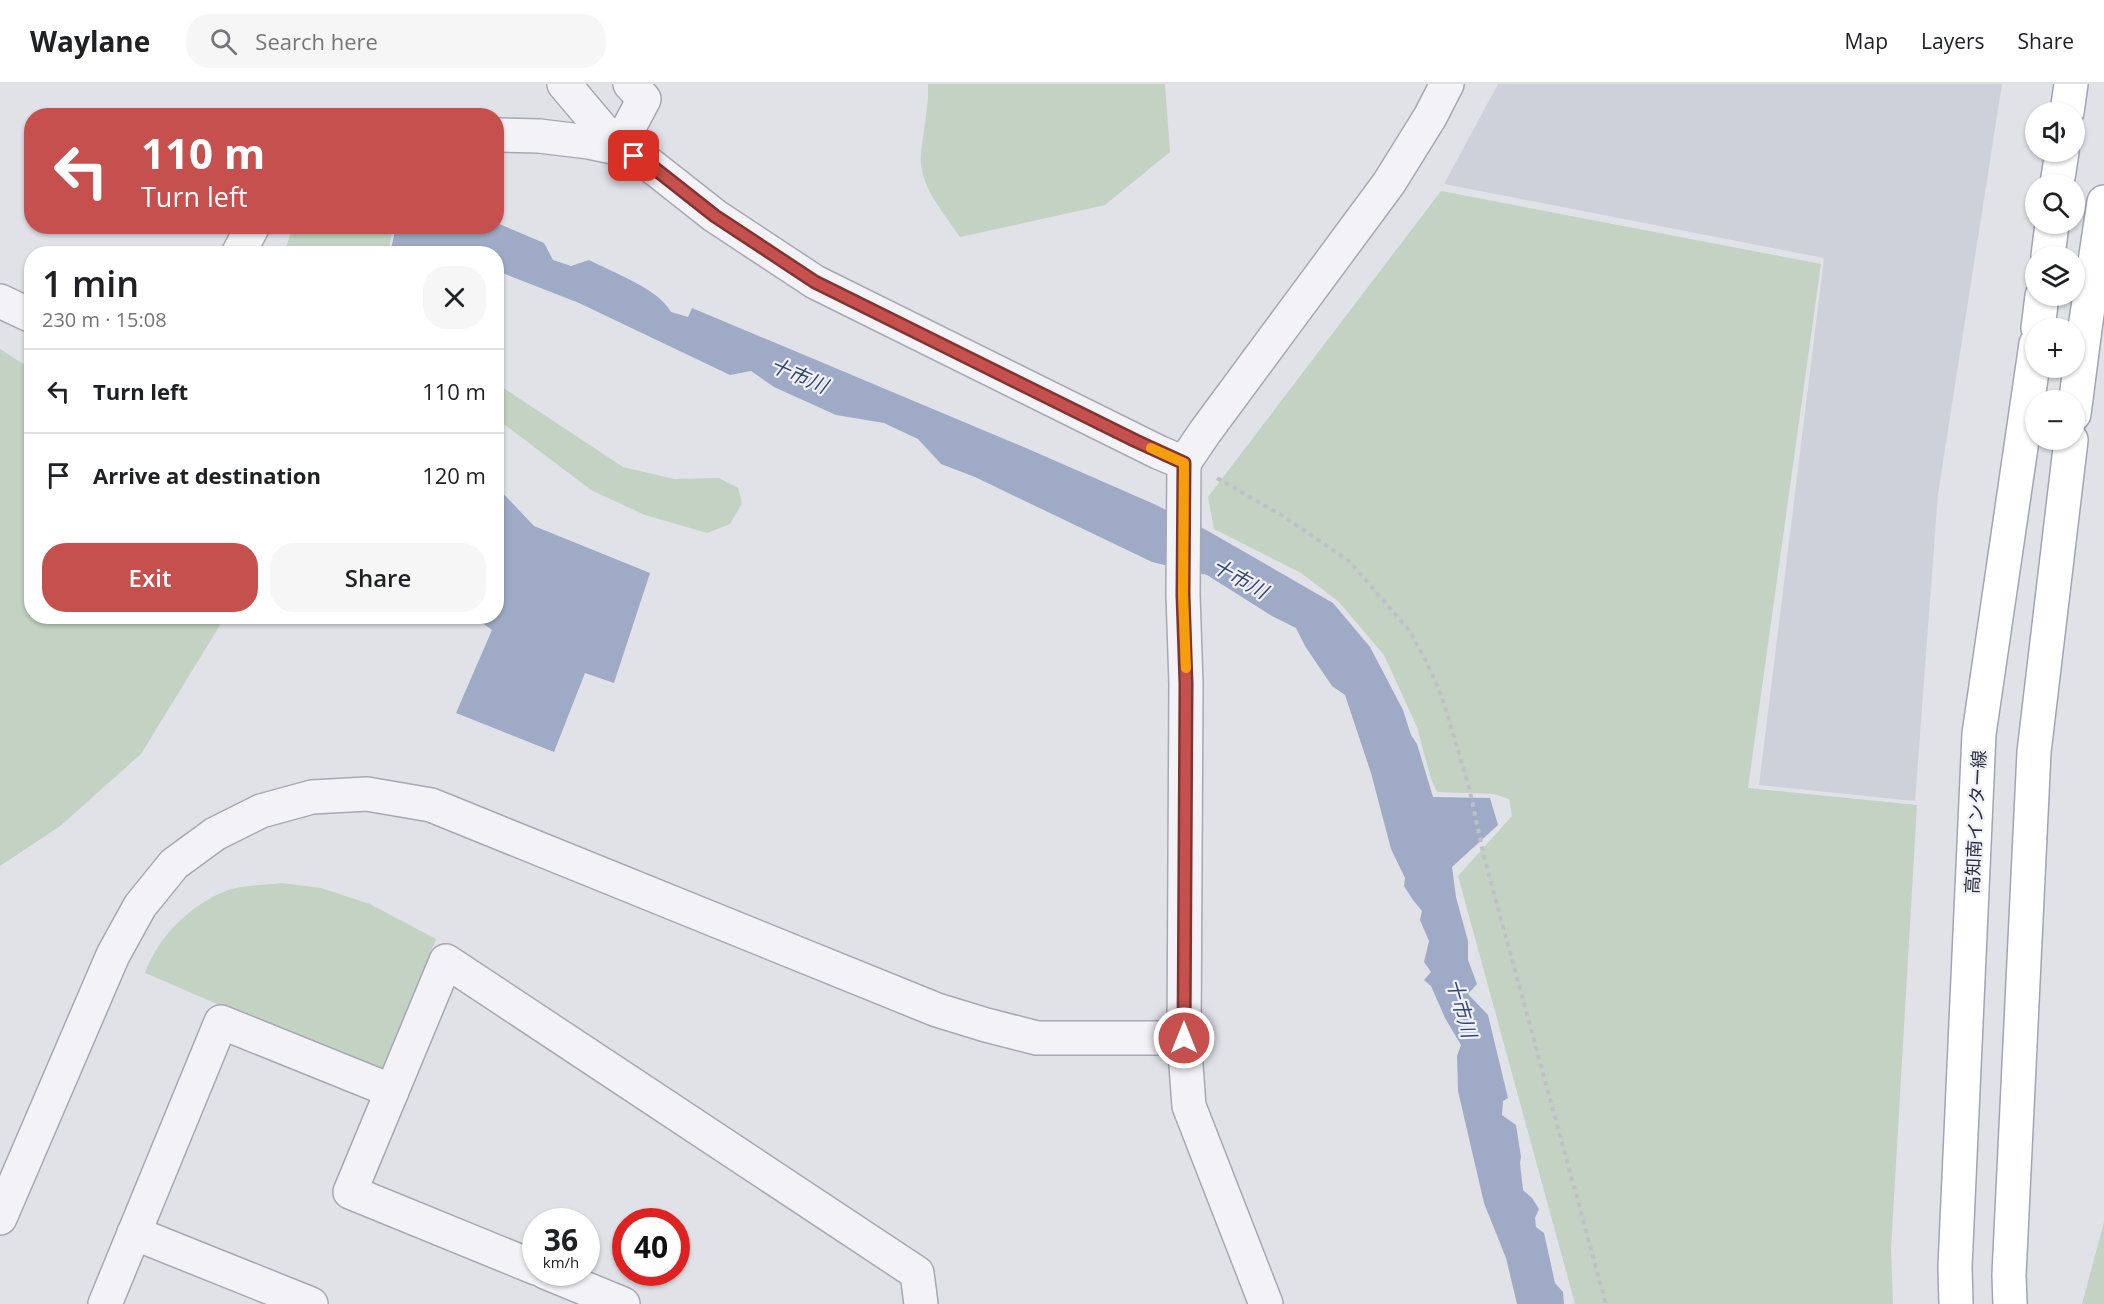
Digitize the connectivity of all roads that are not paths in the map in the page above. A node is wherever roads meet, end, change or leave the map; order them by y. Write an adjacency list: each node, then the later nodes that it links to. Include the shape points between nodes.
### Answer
1 (564, 84): 7 (street)
2 (630, 84): 7 (street, via 644,99)
3 (1447, 84): 14 (street, via 1389,183 1205,432)
4 (2071, 84): 5 (main road)
5 (2068, 102)
6 (504, 135): 7 (street, via 539,136)
7 (618, 148): 14 (street, via 649,164 715,216 815,282 1136,441)
8 (2104, 202): 12 (main road)
9 (0, 301): 10 (street)
10 (24, 312)
11 (2031, 378): 27 (main road, 高知南インター線, via 1979,734)
12 (2077, 390)
13 (2071, 450): 28 (main road, via 2034,752)
14 (1184, 477): 15 (street)
15 (1184, 1038): 17 (street, via 1037,1038 986,1025 937,1010 431,806 367,794 312,797 261,811 215,834 174,864 140,906 113,955); 26 (street, via 1189,1106)
16 (392, 1091): 18 (street, via 221,1022); 19 (street, via 350,1192); 21 (street, via 446,961)
17 (0, 1218)
18 (134, 1233): 22 (street); 23 (street)
19 (522, 1262)
20 (579, 1286): 24 (street)
21 (919, 1289): 25 (street)
22 (105, 1304)
23 (310, 1304)
24 (622, 1304)
25 (905, 1304)
26 (1266, 1304)
27 (1956, 1304)
28 (2010, 1304)

